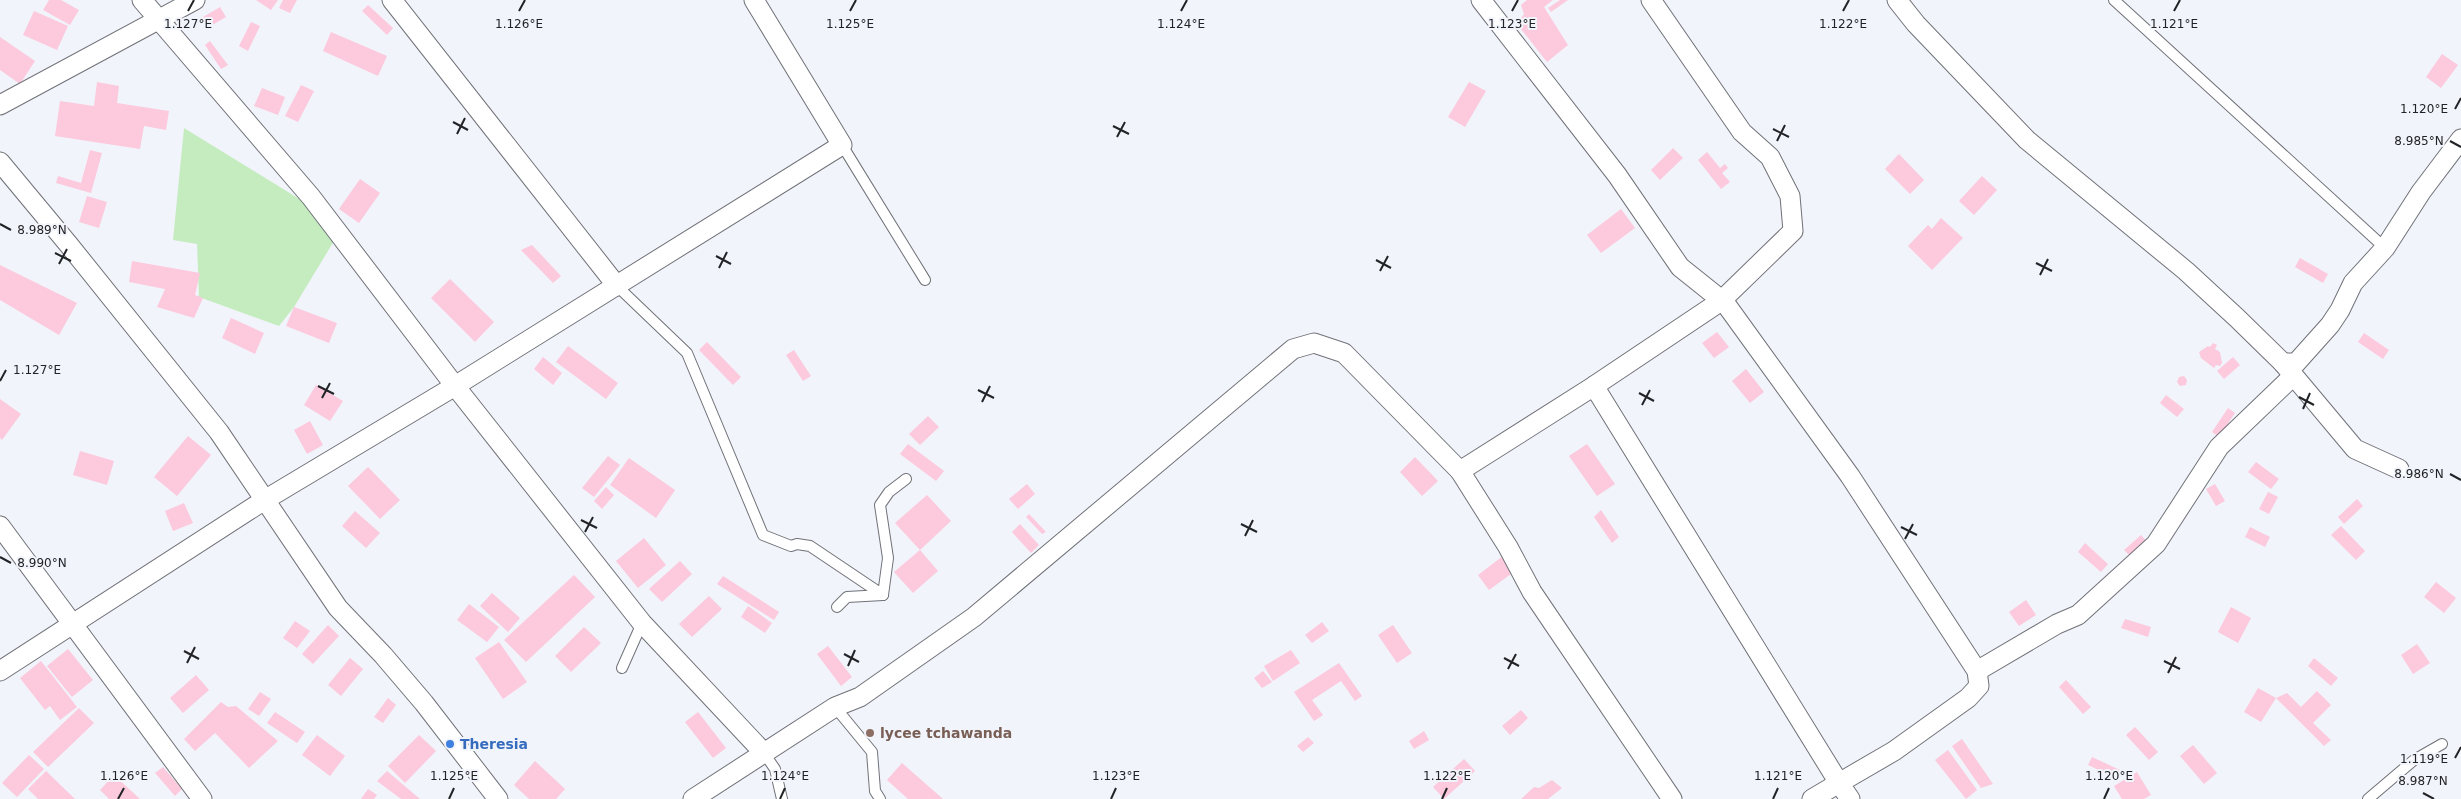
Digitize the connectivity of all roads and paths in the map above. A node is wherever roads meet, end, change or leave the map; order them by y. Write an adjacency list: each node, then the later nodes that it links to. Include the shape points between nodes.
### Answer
1 (142, 0): 9 (street)
2 (195, 0): 9 (street)
3 (392, 0): 16 (street)
4 (754, 0): 12 (street)
5 (1481, 0): 17 (street, via 1617,175 1680,267)
6 (1651, 0): 17 (street, via 1742,132 1770,157 1790,196 1793,231)
7 (1897, 0): 18 (street, via 2027,140 2186,270)
8 (2114, 0): 14 (lane)
9 (157, 20): 10 (street); 19 (street, via 311,197)
10 (0, 105)
11 (2461, 139): 14 (street)
12 (842, 145): 15 (lane); 16 (street)
13 (0, 162): 24 (street, via 208,418)
14 (2385, 248): 18 (street, via 2354,283 2330,325)
15 (925, 280)
16 (617, 286): 19 (street); 26 (lane, via 687,353 763,535 791,546 810,546)
17 (1722, 301): 20 (street); 32 (street, via 1850,476)
18 (2288, 370): 21 (street, via 2355,449); 32 (street, via 2219,447 2156,544 2078,615)
19 (455, 386): 24 (street); 28 (street)
20 (1594, 386): 22 (street); 36 (street)
21 (2399, 469)
22 (1460, 471): 33 (street, via 1344,353 1314,343 1292,349 974,617 860,697); 42 (street, via 1532,592)
23 (906, 479): 26 (lane, via 889,492 880,505 888,558)
24 (263, 501): 29 (street); 39 (street, via 338,608 424,703)
25 (0, 526): 29 (street)
26 (883, 595): 27 (lane, via 847,597)
27 (837, 607)
28 (642, 623): 30 (lane); 35 (street)
29 (74, 625): 31 (street); 38 (street)
30 (622, 668)
31 (0, 671)
32 (1977, 671): 36 (street, via 1979,686 1968,698 1894,751)
33 (835, 707): 35 (street); 37 (lane, via 872,752)
34 (2442, 744): 45 (lane, via 2414,760)
35 (764, 753): 40 (street); 41 (lane, via 775,769)
36 (1839, 783): 43 (street); 44 (street)
37 (875, 796)
38 (202, 799)
39 (498, 799)
40 (693, 799)
41 (782, 799)
42 (1672, 799)
43 (1812, 799)
44 (1850, 799)
45 (2368, 799)

